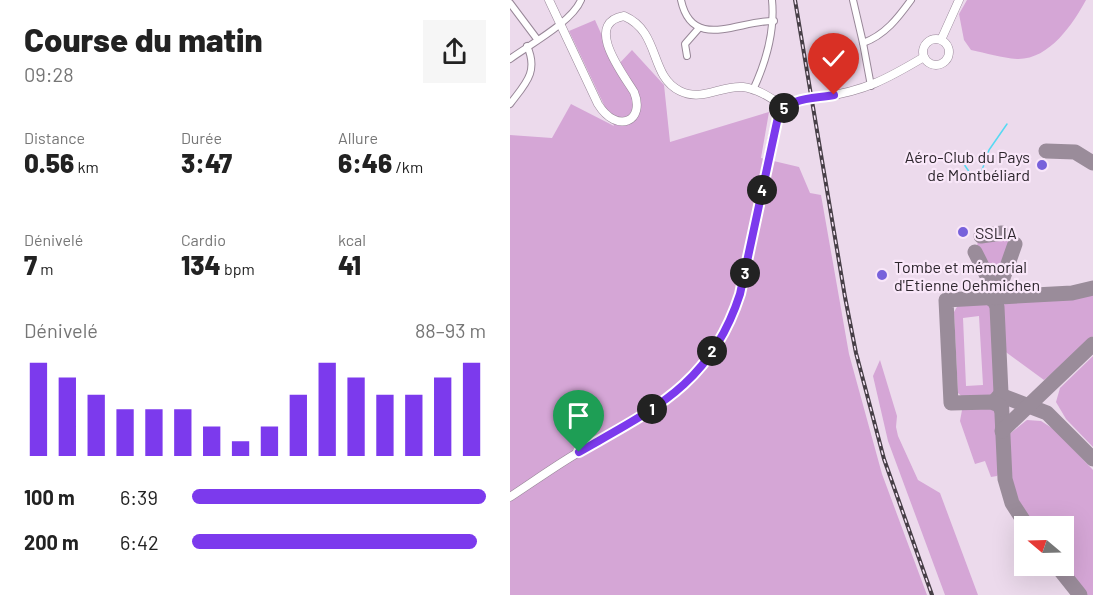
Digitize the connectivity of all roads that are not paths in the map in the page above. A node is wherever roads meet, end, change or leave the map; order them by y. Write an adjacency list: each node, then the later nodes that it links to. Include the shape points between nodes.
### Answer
1 (549, 0): 10 (street)
2 (581, 0): 10 (street)
3 (681, 0): 11 (street, via 688,20)
4 (772, 0): 9 (street)
5 (852, 0): 14 (street)
6 (911, 0): 14 (street, via 883,33)
7 (959, 0): 13 (street)
8 (510, 3): 12 (street)
9 (774, 21): 11 (street, via 712,30); 20 (street)
10 (560, 23): 12 (street); 20 (street, via 602,111 614,120 621,122 634,115 637,99 606,41 608,26 617,17 624,16 639,24 661,72 678,91 695,96 738,87)
11 (699, 28): 16 (street, via 685,44)
12 (537, 39): 15 (street)
13 (940, 40): 17 (street, via 932,39 926,45); 17 (street, via 949,49 946,61 932,64)
14 (863, 43): 19 (street)
15 (527, 46): 18 (street); 21 (street, via 532,68)
16 (687, 56)
17 (924, 57): 19 (street)
18 (510, 59)
19 (871, 86): 22 (street, via 792,102)
20 (753, 90): 22 (street)
21 (510, 104)
22 (785, 107): 23 (street, via 773,135 740,294 713,350 688,382 664,402)
23 (510, 497)

